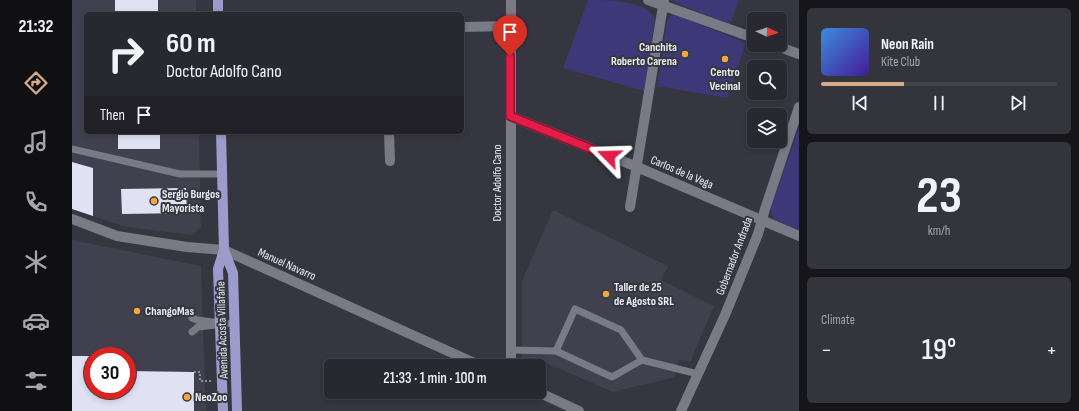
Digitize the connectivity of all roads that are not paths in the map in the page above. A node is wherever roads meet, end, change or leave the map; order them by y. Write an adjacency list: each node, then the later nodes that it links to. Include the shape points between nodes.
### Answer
1 (218, 0): 5 (main road)
2 (511, 0): 6 (street, Doctor Adolfo Cano)
3 (648, 0): 4 (street)
4 (664, 3): 8 (street); 17 (street)
5 (218, 12)
6 (510, 26): 7 (street); 12 (street, Doctor Adolfo Cano)
7 (464, 27)
8 (747, 35)
9 (787, 50): 10 (street)
10 (799, 54)
11 (799, 107): 21 (street, Gobernador Andrada)
12 (510, 116): 17 (street, Carlos de la Vega); 28 (street, Doctor Adolfo Cano)
13 (221, 134): 18 (main road, Avenida Acosta Villafañe)
14 (389, 134): 16 (street)
15 (72, 149): 18 (lane, via 180,174)
16 (390, 161)
17 (637, 167): 19 (street); 21 (street, Carlos de la Vega)
18 (222, 174): 23 (main road, Avenida Acosta Villafañe)
19 (630, 207)
20 (72, 219): 23 (street, Manuel Navarro, via 117,236)
21 (762, 220): 22 (street, Carlos de la Vega); 33 (street, Gobernador Andrada, via 731,300)
22 (799, 236)
23 (224, 250): 25 (main road, Avenida Acosta Villafañe, via 218,269); 26 (main road, Avenida Acosta Villafañe, via 233,273); 30 (street, Manuel Navarro)
24 (192, 318): 25 (lane)
25 (220, 323): 26 (lane); 27 (lane, via 198,327); 35 (main road, Avenida Acosta Villafañe)
26 (234, 323): 36 (main road, Avenida Acosta Villafañe)
27 (192, 332)
28 (510, 350): 29 (lane); 31 (street, Doctor Adolfo Cano)
29 (556, 351): 32 (lane, via 612,377); 32 (lane, via 575,309 621,330)
30 (465, 359)
31 (510, 359)
32 (642, 360): 33 (lane)
33 (698, 374): 38 (street, Gobernador Andrada)
34 (546, 396): 37 (street)
35 (222, 411)
36 (237, 411)
37 (579, 411)
38 (681, 411)

